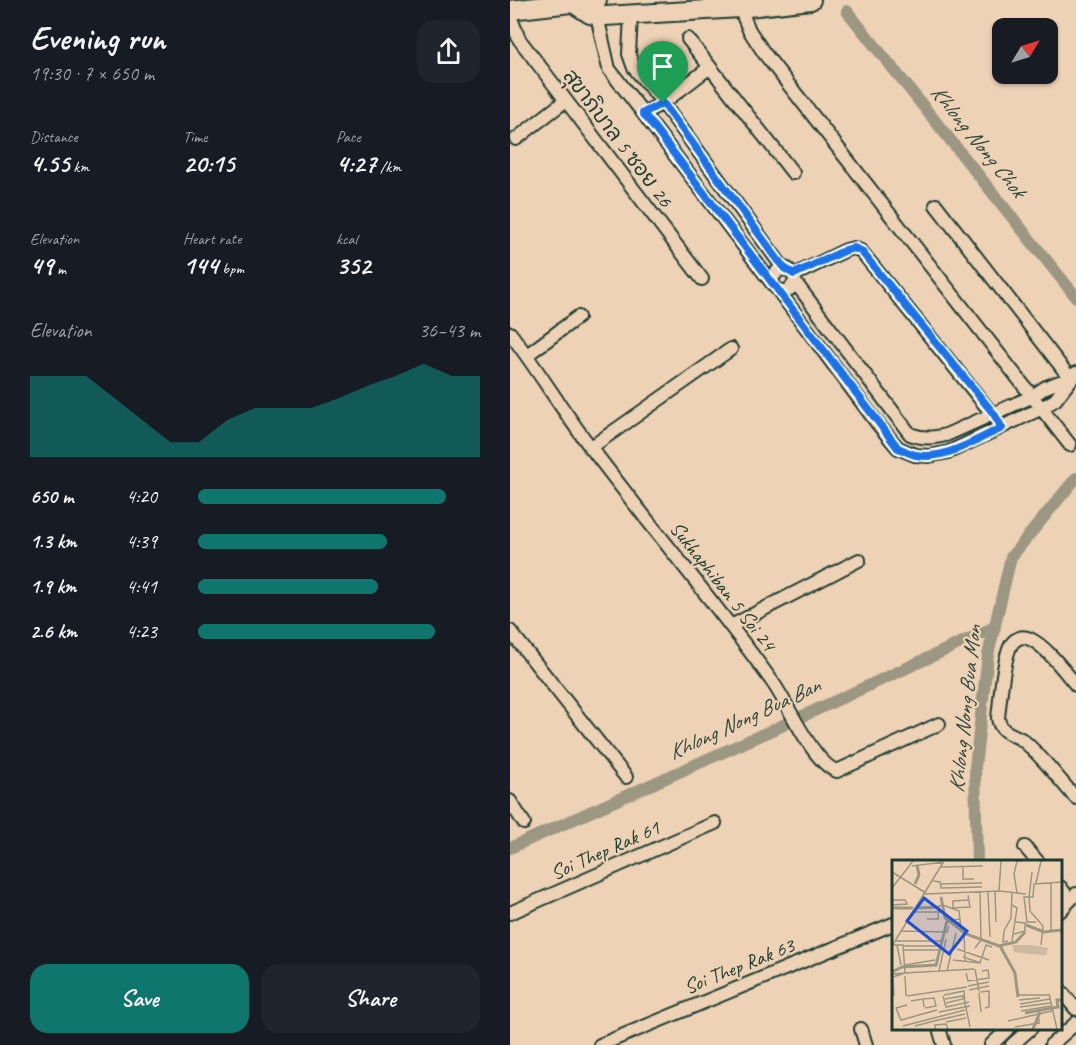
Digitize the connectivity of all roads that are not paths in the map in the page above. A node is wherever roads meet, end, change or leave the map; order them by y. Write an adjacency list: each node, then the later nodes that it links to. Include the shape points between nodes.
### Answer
1 (811, 0): 4 (main road)
2 (551, 3): 3 (main road); 5 (main road)
3 (595, 6): 6 (main road); 12 (street, via 609,69)
4 (740, 8): 6 (main road); 25 (street, via 748,30 764,53)
5 (510, 10)
6 (631, 15): 11 (street, via 629,54 634,68)
7 (510, 16): 10 (street, สุขาภิบาล 5 ซอย 26, via 519,39)
8 (688, 39): 9 (street)
9 (710, 67): 11 (street); 14 (street)
10 (565, 101): 13 (street); 17 (street, สุขาภิบาล 5 ซอย 26)
11 (663, 103): 12 (street); 16 (street)
12 (643, 113): 18 (street)
13 (516, 139)
14 (793, 173)
15 (936, 205): 23 (street)
16 (791, 275): 18 (street, via 792,288); 18 (street, via 775,273 772,279); 28 (street); 29 (street, via 846,250 861,251)
17 (702, 279)
18 (776, 288): 30 (street)
19 (578, 317): 22 (street)
20 (510, 333): 22 (street, Sukhaphiban 5 Soi 24)
21 (731, 349): 33 (street)
22 (527, 355): 33 (street, Sukhaphiban 5 Soi 24)
23 (1073, 375): 24 (street); 26 (street)
24 (1046, 387): 25 (street); 26 (street)
25 (1031, 397): 27 (street); 29 (street)
26 (1055, 400): 27 (street)
27 (1040, 409): 31 (street); 32 (street)
28 (891, 410): 29 (street, via 910,434 932,438); 30 (street)
29 (994, 414): 31 (street)
30 (878, 423): 31 (street, via 898,448 929,456 949,452)
31 (1002, 428)
32 (1070, 445)
33 (590, 448): 35 (street, Sukhaphiban 5 Soi 24)
34 (859, 560): 35 (street)
35 (731, 626): 38 (street, Sukhaphiban 5 Soi 24, via 827,767 837,771)
36 (510, 631): 39 (street)
37 (1076, 685): 40 (street, via 1036,642 1023,636 1018,638 1007,656 998,718 1001,728 1033,751)
38 (939, 724)
39 (626, 777)
40 (1076, 798)
41 (510, 801): 42 (street)
42 (524, 823)
43 (715, 823): 48 (street, Soi Thep Rak 61)
44 (1025, 846): 45 (street)
45 (1036, 860)
46 (1073, 897): 47 (street)
47 (1061, 909)
48 (510, 913)
49 (892, 924): 59 (street, Soi Thep Rak 63)
50 (1061, 991): 51 (street)
51 (1074, 1004)
52 (1076, 1023): 62 (street)
53 (861, 1029): 60 (street)
54 (939, 1030): 61 (street)
55 (1008, 1030): 58 (street)
56 (1030, 1030): 57 (street)
57 (1016, 1042)
58 (991, 1044)
59 (600, 1045)
60 (866, 1045)
61 (944, 1045)
62 (1052, 1045)

